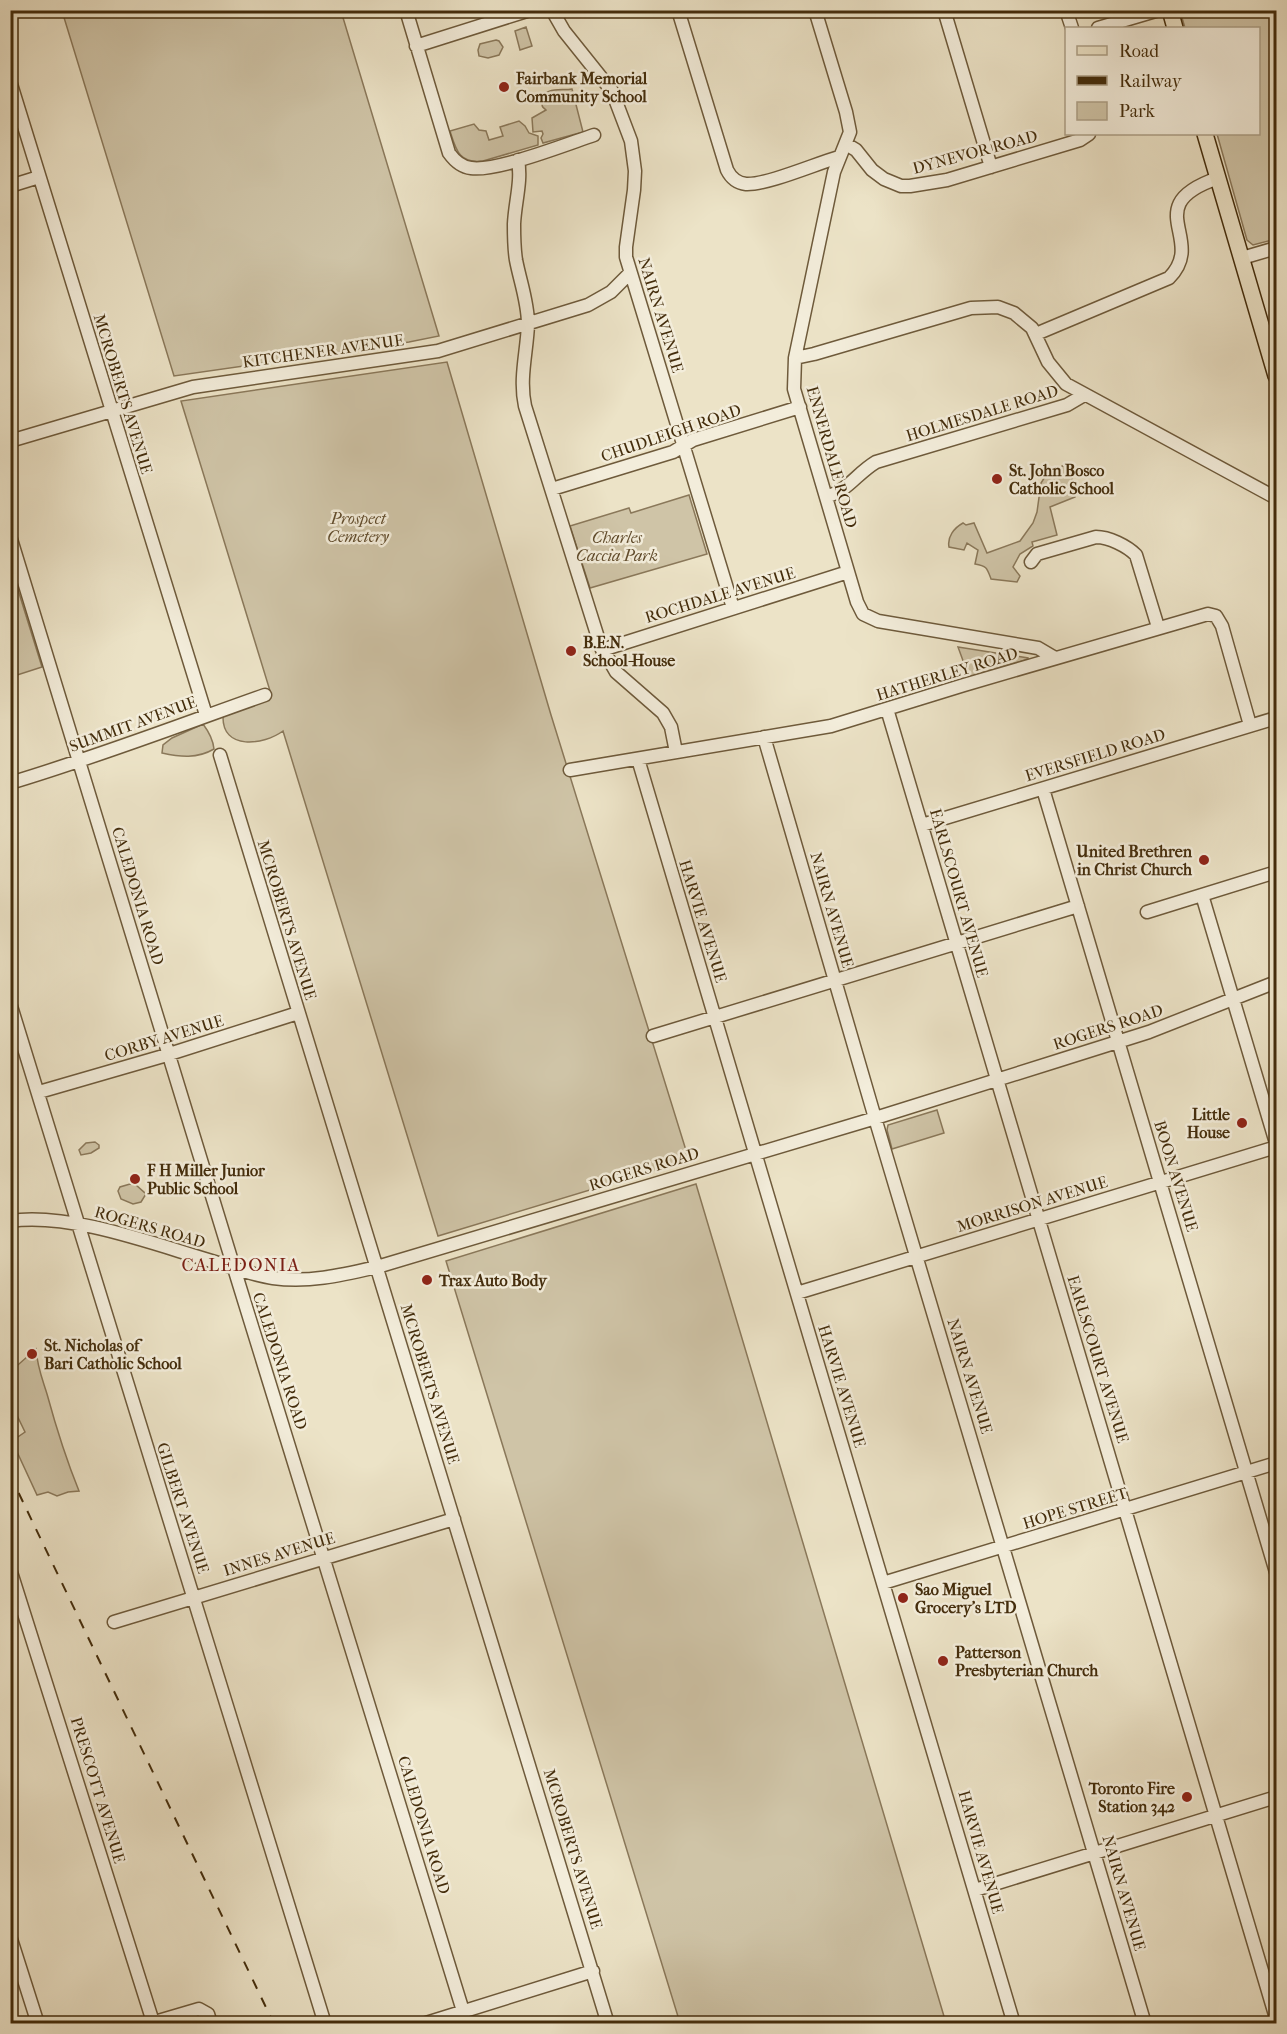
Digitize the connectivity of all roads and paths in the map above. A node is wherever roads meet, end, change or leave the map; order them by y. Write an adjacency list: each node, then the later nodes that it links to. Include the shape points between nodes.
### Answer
1 (405, 10): 13 (street)
2 (530, 10): 13 (street)
3 (552, 10): 27 (street, NAIRN AVENUE, via 612,91 629,133 635,171 626,247)
4 (678, 10): 19 (street, via 733,178 746,184 764,181)
5 (815, 10): 18 (street, ENNERDALE ROAD, via 849,123)
6 (944, 10): 21 (street)
7 (1066, 10): 10 (street)
8 (1159, 10): 11 (street)
9 (1170, 10): 12 (main road)
10 (1072, 27)
11 (1101, 27)
12 (1175, 27)
13 (416, 46): 20 (street, via 452,158 472,169)
14 (10, 81): 22 (street, MCROBERTS AVENUE)
15 (594, 135): 20 (street)
16 (1088, 135): 21 (street, DYNEVOR ROAD)
17 (1206, 135): 23 (main road)
18 (846, 144): 19 (street, ENNERDALE ROAD); 21 (street, DYNEVOR ROAD, via 872,170 901,186 931,184)
19 (839, 157): 30 (street, ENNERDALE ROAD)
20 (518, 160): 28 (street, via 514,238)
21 (991, 167)
22 (39, 177): 24 (street); 34 (street, MCROBERTS AVENUE)
23 (1218, 178): 26 (main road); 29 (street, via 1195,187 1183,199 1176,218 1182,258 1169,278)
24 (10, 186)
25 (1276, 248): 26 (street)
26 (1242, 258): 31 (main road)
27 (630, 273): 28 (street, KITCHENER AVENUE, via 598,300); 36 (street, NAIRN AVENUE)
28 (528, 324): 34 (street, KITCHENER AVENUE, via 426,353 194,387); 37 (street, via 521,387)
29 (1036, 334): 30 (street, via 1014,313 998,307 980,307); 32 (street, via 1055,373)
30 (795, 358): 33 (street, ENNERDALE ROAD, via 793,380)
31 (1276, 376)
32 (1084, 395): 38 (street, HOLMESDALE ROAD, via 1067,405 876,462 846,488); 39 (street, HOLMESDALE ROAD)
33 (800, 408): 36 (street, CHUDLEIGH ROAD, via 693,440); 38 (street, ENNERDALE ROAD)
34 (110, 410): 35 (street, KITCHENER AVENUE); 49 (street, MCROBERTS AVENUE)
35 (10, 441)
36 (684, 447): 37 (street, CHUDLEIGH ROAD); 43 (street, NAIRN AVENUE)
37 (552, 489): 45 (street)
38 (826, 497): 42 (street, ENNERDALE ROAD)
39 (1276, 498)
40 (10, 536): 56 (street, CALEDONIA ROAD)
41 (1031, 562): 44 (street, via 1037,554 1105,537 1136,555)
42 (848, 572): 43 (street, ROCHDALE AVENUE); 46 (street, ENNERDALE ROAD, via 857,602 869,618 1038,648)
43 (733, 608): 45 (street, ROCHDALE AVENUE)
44 (1158, 627): 46 (street, HATHERLEY ROAD); 51 (street, HATHERLEY ROAD, via 1208,614 1218,618)
45 (602, 650): 53 (street, via 616,672 663,713 671,727)
46 (1055, 658): 48 (street, HATHERLEY ROAD)
47 (265, 696): 49 (street, SUMMIT AVENUE)
48 (887, 709): 52 (street, HATHERLEY ROAD, via 831,726); 60 (street, EARLSCOURT AVENUE)
49 (206, 715): 56 (street, SUMMIT AVENUE)
50 (1276, 718): 51 (street, EVERSFIELD ROAD)
51 (1250, 725): 59 (street, EVERSFIELD ROAD)
52 (764, 737): 53 (street, HATHERLEY ROAD); 66 (street, NAIRN AVENUE)
53 (676, 752): 55 (street, HATHERLEY ROAD)
54 (220, 755): 70 (street, MCROBERTS AVENUE)
55 (638, 759): 57 (street, HATHERLEY ROAD); 71 (street, HARVIE AVENUE)
56 (80, 762): 58 (street, SUMMIT AVENUE); 74 (street, CALEDONIA ROAD)
57 (570, 770)
58 (10, 783)
59 (1043, 789): 60 (street, EVERSFIELD ROAD); 63 (street, BOON AVENUE)
60 (922, 825): 65 (street, EARLSCOURT AVENUE)
61 (1276, 872): 62 (street)
62 (1202, 895): 64 (street); 68 (street)
63 (1078, 906): 65 (street); 73 (street, BOON AVENUE)
64 (1147, 912)
65 (957, 944): 66 (street); 75 (street, EARLSCOURT AVENUE)
66 (835, 981): 71 (street); 77 (street, NAIRN AVENUE)
67 (1276, 982): 68 (street, ROGERS ROAD)
68 (1234, 999): 73 (street, ROGERS ROAD); 78 (street)
69 (10, 1003): 76 (street, GILBERT AVENUE)
70 (298, 1013): 74 (street, CORBY AVENUE); 85 (street, MCROBERTS AVENUE)
71 (715, 1017): 72 (street); 79 (street, HARVIE AVENUE)
72 (653, 1036)
73 (1119, 1042): 75 (street, ROGERS ROAD); 80 (street, BOON AVENUE)
74 (169, 1054): 76 (street, CORBY AVENUE); 86 (street, CALEDONIA ROAD)
75 (997, 1080): 77 (street, ROGERS ROAD); 82 (street, EARLSCOURT AVENUE)
76 (39, 1092): 83 (street, GILBERT AVENUE)
77 (875, 1118): 79 (street, ROGERS ROAD); 84 (street, NAIRN AVENUE)
78 (1276, 1145): 80 (street, MORRISON AVENUE)
79 (755, 1153): 85 (street, ROGERS ROAD); 87 (street, HARVIE AVENUE)
80 (1160, 1183): 82 (street, MORRISON AVENUE); 89 (street, BOON AVENUE)
81 (11, 1217): 83 (street, ROGERS ROAD)
82 (1039, 1220): 84 (street, MORRISON AVENUE); 90 (street, EARLSCOURT AVENUE)
83 (80, 1225): 86 (street, ROGERS ROAD); 97 (street, GILBERT AVENUE)
84 (918, 1256): 87 (street, MORRISON AVENUE); 92 (street, NAIRN AVENUE)
85 (377, 1267): 86 (street, ROGERS ROAD, via 307,1280 274,1278); 91 (street, MCROBERTS AVENUE)
86 (234, 1268): 93 (street, CALEDONIA ROAD)
87 (797, 1293): 96 (street, HARVIE AVENUE)
88 (1276, 1463): 89 (street, HOPE STREET)
89 (1246, 1472): 90 (street, HOPE STREET); 95 (street, BOON AVENUE)
90 (1125, 1510): 92 (street, HOPE STREET); 100 (street, EARLSCOURT AVENUE)
91 (454, 1519): 93 (street, INNES AVENUE); 104 (street, MCROBERTS AVENUE)
92 (1004, 1546): 96 (street, HOPE STREET); 101 (street, NAIRN AVENUE)
93 (325, 1558): 97 (street, INNES AVENUE); 105 (street, CALEDONIA ROAD)
94 (10, 1569): 107 (street, PRESCOTT AVENUE)
95 (1276, 1572)
96 (883, 1583): 102 (street, HARVIE AVENUE)
97 (194, 1598): 98 (street, INNES AVENUE); 110 (street, GILBERT AVENUE)
98 (114, 1622)
99 (1276, 1797): 100 (street)
100 (1216, 1816): 101 (street); 106 (street, EARLSCOURT AVENUE)
101 (1095, 1853): 102 (street); 114 (street, NAIRN AVENUE)
102 (975, 1890): 113 (street, HARVIE AVENUE)
103 (10, 1936): 108 (street)
104 (593, 1971): 105 (street); 112 (street, MCROBERTS AVENUE)
105 (466, 2017): 111 (street)
106 (1276, 2018)
107 (150, 2023): 109 (street, via 196,2010 205,2012)
108 (38, 2024)
109 (211, 2024)
110 (325, 2024)
111 (423, 2024)
112 (608, 2024)
113 (1014, 2024)
114 (1145, 2024)

